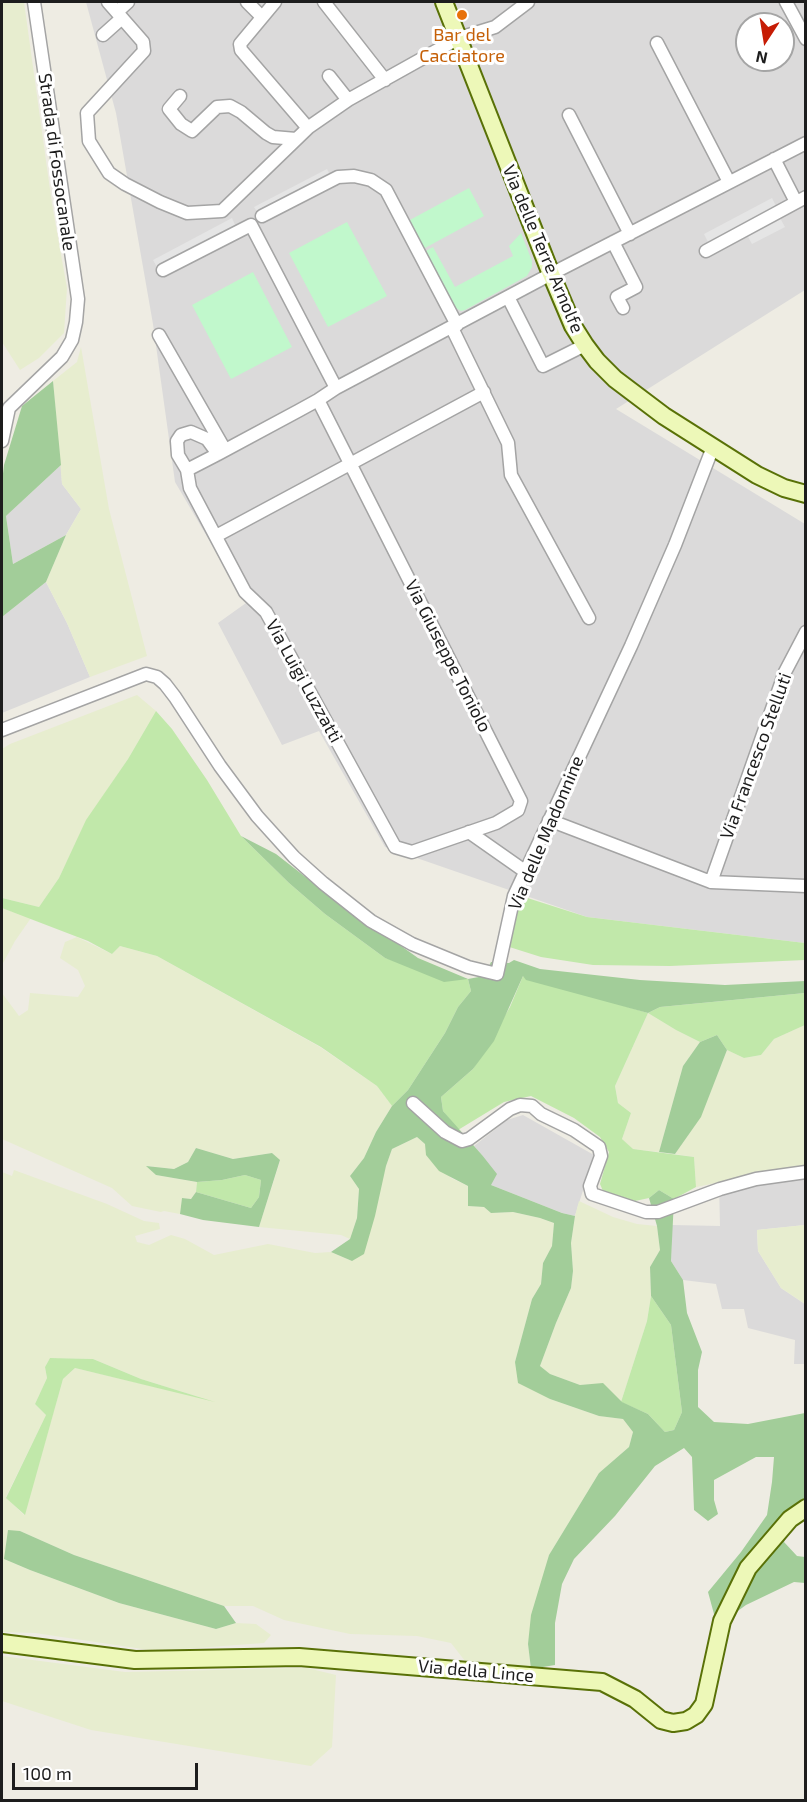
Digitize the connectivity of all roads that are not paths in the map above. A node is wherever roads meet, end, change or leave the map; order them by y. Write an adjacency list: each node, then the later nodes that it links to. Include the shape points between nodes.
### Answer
1 (34, 2): 42 (street, Strada di Fossocanale, via 78,299 72,340 62,357)
2 (108, 2): 10 (street)
3 (128, 2): 10 (street)
4 (247, 2): 11 (street)
5 (274, 2): 11 (street)
6 (324, 2): 18 (street)
7 (444, 2): 13 (street, Via delle Terre Arnolfe)
8 (528, 2): 13 (street, via 495,27)
9 (786, 2): 14 (street)
10 (119, 15): 12 (street); 23 (street, via 143,42 144,51 87,113 88,141 109,173 188,213 222,211)
11 (262, 17): 22 (street, via 240,44 241,50)
12 (103, 35)
13 (459, 38): 18 (street); 33 (street, Via delle Terre Arnolfe)
14 (806, 39)
15 (657, 43): 26 (street)
16 (255, 57): 22 (street)
17 (329, 76): 20 (street)
18 (385, 80): 20 (street)
19 (180, 96): 23 (street, via 169,109 192,131 217,108 230,106 266,134)
20 (348, 100): 22 (street)
21 (569, 115): 29 (street)
22 (310, 127): 23 (street)
23 (296, 139)
24 (806, 143): 25 (street)
25 (774, 159): 26 (street); 27 (street)
26 (729, 182): 29 (street)
27 (801, 199): 31 (street)
28 (262, 216): 36 (street, via 338,177 371,180 386,190)
29 (630, 234): 30 (street)
30 (613, 242): 33 (street); 35 (street, via 636,287 617,297)
31 (706, 251)
32 (163, 270): 39 (street, via 251,225)
33 (551, 274): 34 (street); 38 (street, Via delle Terre Arnolfe)
34 (508, 297): 36 (street); 38 (street, via 543,366)
35 (623, 308)
36 (454, 326): 39 (street); 40 (street)
37 (159, 335): 45 (street)
38 (585, 345): 44 (street, Via delle Terre Arnolfe, via 615,379)
39 (336, 388): 41 (street)
40 (484, 393): 46 (street); 50 (street, via 508,443 511,475)
41 (318, 400): 45 (street); 46 (street, Via Giuseppe Toniolo)
42 (5, 410): 43 (street)
43 (2, 441)
44 (713, 447): 48 (street, Via delle Terre Arnolfe, via 757,475); 53 (street, Via delle Madonnine, via 650,601)
45 (221, 452): 47 (street); 47 (street, Via Luigi Luzzatti, via 207,439 191,432 181,435 177,441 178,455)
46 (350, 464): 49 (street); 54 (street, Via Giuseppe Toniolo, via 521,801 518,810)
47 (187, 470): 49 (street, Via Luigi Luzzatti, via 190,488)
48 (806, 494)
49 (216, 536): 55 (street, Via Luigi Luzzatti, via 245,592 266,612 395,847)
50 (589, 618)
51 (806, 632): 57 (street, Via Francesco Stelluti, via 785,672)
52 (2, 730): 56 (street, Via delle Madonnine, via 146,674 158,677 237,790 294,857 371,921 412,944 468,967 497,974 514,897)
53 (549, 820): 56 (street, Via delle Madonnine); 57 (street)
54 (469, 832): 55 (street, Via Giuseppe Toniolo); 56 (street)
55 (412, 852)
56 (526, 872)
57 (711, 882): 58 (street)
58 (806, 886)
59 (413, 1103): 60 (street, via 462,1142 510,1109 520,1104 531,1106 599,1147 601,1156 590,1186 592,1194 646,1212 658,1212 756,1179)
60 (806, 1172)
61 (806, 1508): 62 (street, Via della Lince, via 790,1519 748,1568 722,1621 704,1704 696,1715 673,1724 602,1682 299,1657 135,1660)
62 (2, 1643)

